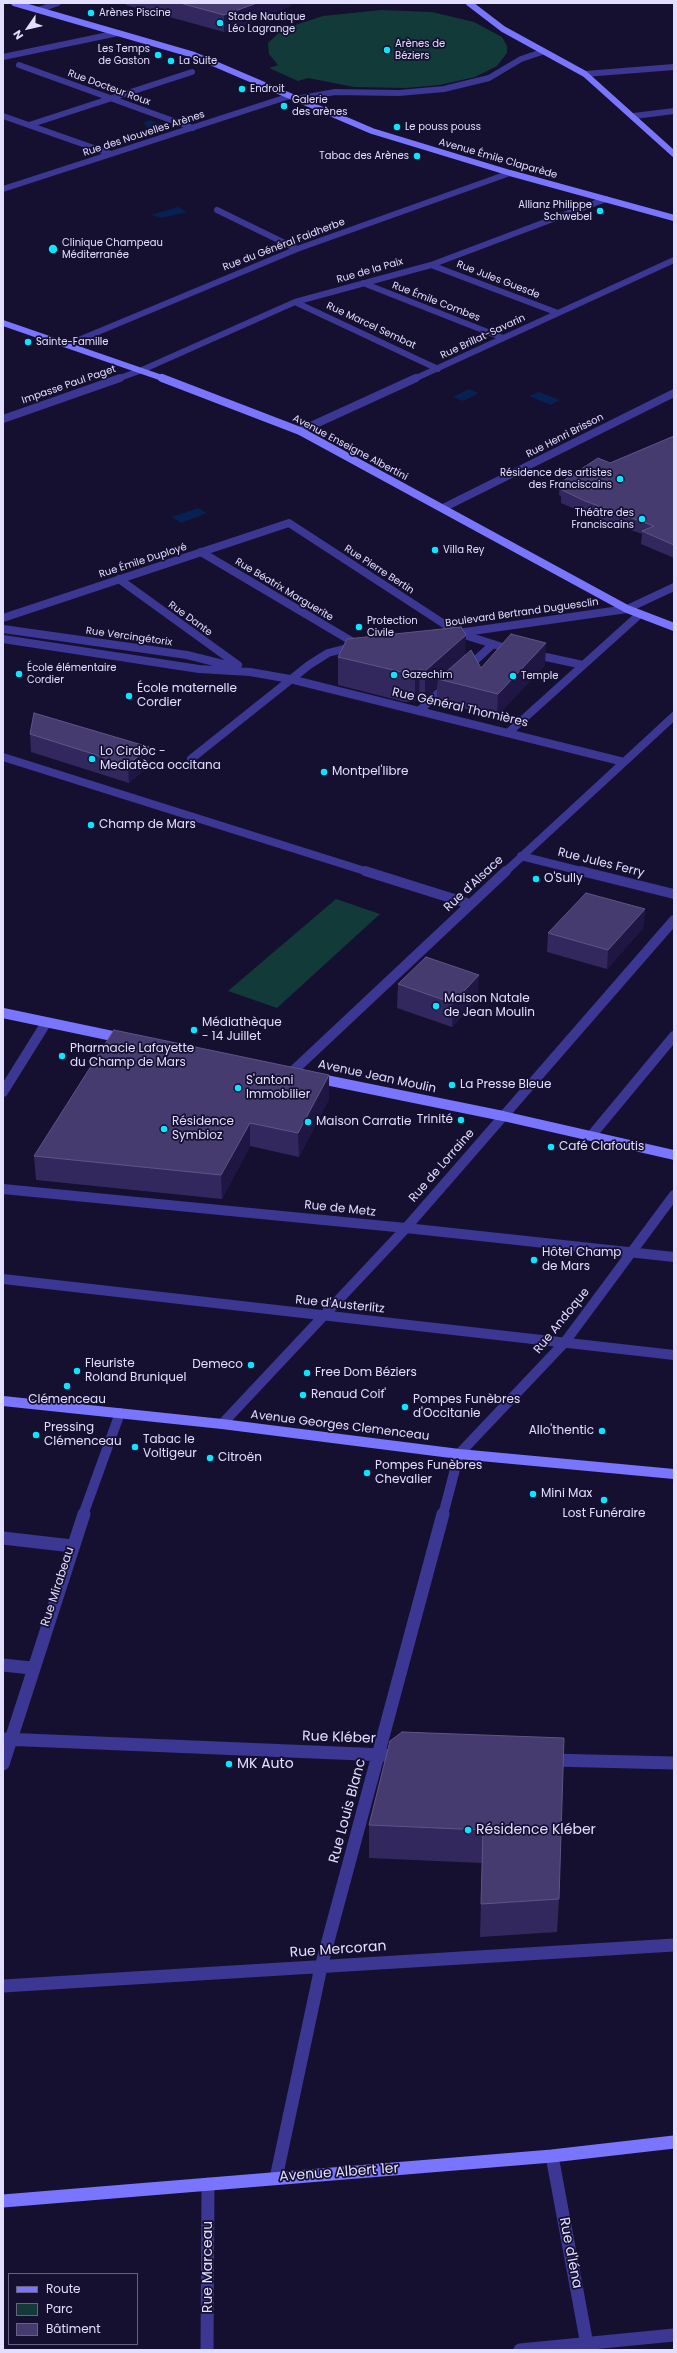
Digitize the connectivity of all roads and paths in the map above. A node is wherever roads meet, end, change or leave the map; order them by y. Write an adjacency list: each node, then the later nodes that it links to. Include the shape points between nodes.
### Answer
1 (14, 3): 4 (street, Avenue Émile Claparède)
2 (58, 3): 4 (street)
3 (469, 3): 6 (street, via 503,29)
4 (38, 10): 5 (street, Avenue Émile Claparède)
5 (118, 33): 7 (street); 12 (street, Avenue Émile Claparède, via 194,55)
6 (542, 52): 11 (street); 12 (street, Rue des Nouvelles Arènes, via 522,59 489,78 444,89 399,93 335,92)
7 (3, 57)
8 (19, 65): 13 (street, Rue Docteur Roux)
9 (674, 66): 11 (street)
10 (192, 72): 13 (street)
11 (585, 74): 16 (street)
12 (293, 98): 18 (street, Rue des Nouvelles Arènes); 21 (street, Avenue Émile Claparède, via 372,131)
13 (109, 99): 17 (street); 18 (street, Rue Docteur Roux)
14 (674, 111): 16 (street)
15 (3, 116): 17 (street)
16 (634, 116): 20 (street)
17 (29, 125): 19 (street)
18 (193, 128): 19 (street, Rue des Nouvelles Arènes)
19 (111, 154): 22 (street, Rue des Nouvelles Arènes)
20 (674, 154)
21 (510, 173): 23 (street, Avenue Émile Claparède); 26 (street, Rue du Général Faidherbe)
22 (3, 189)
23 (606, 199): 25 (street, Avenue Émile Claparède); 28 (street, Rue de la Paix)
24 (217, 210): 26 (street)
25 (674, 218)
26 (296, 249): 34 (street, Rue du Général Faidherbe)
27 (674, 260): 31 (street, Rue Brillat-Savarin)
28 (431, 265): 29 (street, Rue de la Paix); 31 (street, Rue Jules Guesde)
29 (363, 283): 30 (street, Rue de la Paix); 33 (street, Rue Émile Combes)
30 (295, 302): 35 (street, Rue Marcel Sembat); 36 (street, Rue de la Paix)
31 (558, 313): 33 (street, Rue Brillat-Savarin)
32 (3, 323): 34 (street, Avenue Enseigne Albertini)
33 (502, 338): 35 (street, Rue Brillat-Savarin)
34 (69, 344): 36 (street, Avenue Enseigne Albertini)
35 (438, 369): 39 (street, Rue Brillat-Savarin)
36 (142, 370): 38 (street, Impasse Paul Paget); 39 (street, Avenue Enseigne Albertini)
37 (674, 393): 40 (street, Rue Henri Brisson)
38 (3, 419)
39 (300, 431): 40 (street, Avenue Enseigne Albertini)
40 (443, 508): 45 (street, Avenue Enseigne Albertini)
41 (289, 523): 42 (street, Rue Émile Duployé); 50 (street, Rue Pierre Bertin)
42 (201, 552): 43 (street, Rue Émile Duployé); 56 (street, Rue Béatrix Marguerite, via 361,645 328,652)
43 (119, 579): 47 (street, Rue Émile Duployé); 55 (street, Rue Dante, via 223,656)
44 (674, 587): 45 (street, Boulevard Bertrand Duguesclin)
45 (627, 608): 46 (street, Avenue Enseigne Albertini); 50 (street, Boulevard Bertrand Duguesclin)
46 (640, 614): 48 (street, Avenue Enseigne Albertini); 54 (street)
47 (3, 618)
48 (674, 627)
49 (3, 629): 55 (street, Rue Vercingétorix, via 187,655)
50 (458, 633): 51 (street, Boulevard Bertrand Duguesclin); 53 (street)
51 (442, 635)
52 (3, 638): 55 (street, Rue Vercingétorix, via 199,668)
53 (492, 645): 54 (street); 57 (street)
54 (583, 666): 59 (street)
55 (250, 672): 56 (street, Rue Vercingétorix)
56 (290, 679): 57 (street, Rue Général Thomières); 61 (street)
57 (419, 711): 59 (street, Rue Général Thomières)
58 (674, 716): 62 (street, Rue d'Alsace)
59 (509, 732): 62 (street, Rue Général Thomières)
60 (3, 757): 65 (street)
61 (191, 759)
62 (624, 762): 63 (street, Rue d'Alsace)
63 (521, 856): 64 (street, Rue Jules Ferry); 65 (street, Rue d'Alsace)
64 (674, 894)
65 (470, 904): 71 (street, Rue d'Alsace)
66 (674, 920): 73 (street, Rue de Lorraine)
67 (3, 1013): 68 (street)
68 (46, 1023): 70 (street); 72 (street)
69 (674, 1036): 74 (street)
70 (132, 1040)
71 (296, 1073): 73 (street, Avenue Jean Moulin)
72 (3, 1092)
73 (503, 1116): 74 (street, Avenue Jean Moulin); 78 (street, Rue de Lorraine)
74 (591, 1136): 75 (street, Avenue Jean Moulin)
75 (674, 1155)
76 (3, 1189): 78 (street, Rue de Metz)
77 (674, 1194): 79 (street, Rue Andoque)
78 (406, 1228): 79 (street, Rue de Metz); 82 (street, Rue de Lorraine)
79 (631, 1253): 80 (street, Rue de Metz); 83 (street, Rue Andoque)
80 (674, 1257)
81 (3, 1279): 82 (street, Rue d'Austerlitz)
82 (324, 1316): 83 (street, Rue d'Austerlitz); 87 (street, Rue de Lorraine)
83 (565, 1342): 84 (street, Rue d'Austerlitz); 88 (street, Rue Andoque)
84 (674, 1355)
85 (3, 1401): 86 (street, Avenue Georges Clemenceau)
86 (120, 1413): 87 (street, Avenue Georges Clemenceau); 91 (street, Rue Mirabeau)
87 (222, 1424): 88 (street, Avenue Georges Clemenceau)
88 (458, 1454): 89 (street, Avenue Georges Clemenceau); 95 (street, Rue Louis Blanc)
89 (674, 1474)
90 (3, 1538): 91 (street)
91 (72, 1546): 93 (street, Rue Mirabeau)
92 (3, 1665): 93 (street)
93 (32, 1668): 94 (street, Rue Mirabeau)
94 (7, 1739): 95 (street, Rue Kléber); 99 (street, Rue Mirabeau)
95 (379, 1754): 96 (street, Rue Kléber); 101 (street, Rue Louis Blanc)
96 (395, 1755)
97 (539, 1759): 98 (street)
98 (674, 1763)
99 (3, 1764)
100 (674, 1945): 101 (street, Rue Mercoran)
101 (321, 1967): 102 (street, Rue Mercoran); 105 (street, Rue Louis Blanc)
102 (3, 1986)
103 (674, 2142): 104 (street, Avenue Albert 1er)
104 (552, 2156): 105 (street, Avenue Albert 1er); 109 (street, Rue d'Iéna)
105 (276, 2178): 106 (street, Avenue Albert 1er)
106 (208, 2184): 107 (street, Avenue Albert 1er); 110 (street, Rue Marceau)
107 (3, 2201)
108 (674, 2335): 109 (street)
109 (587, 2347): 111 (street)
110 (207, 2350)
111 (520, 2350)

